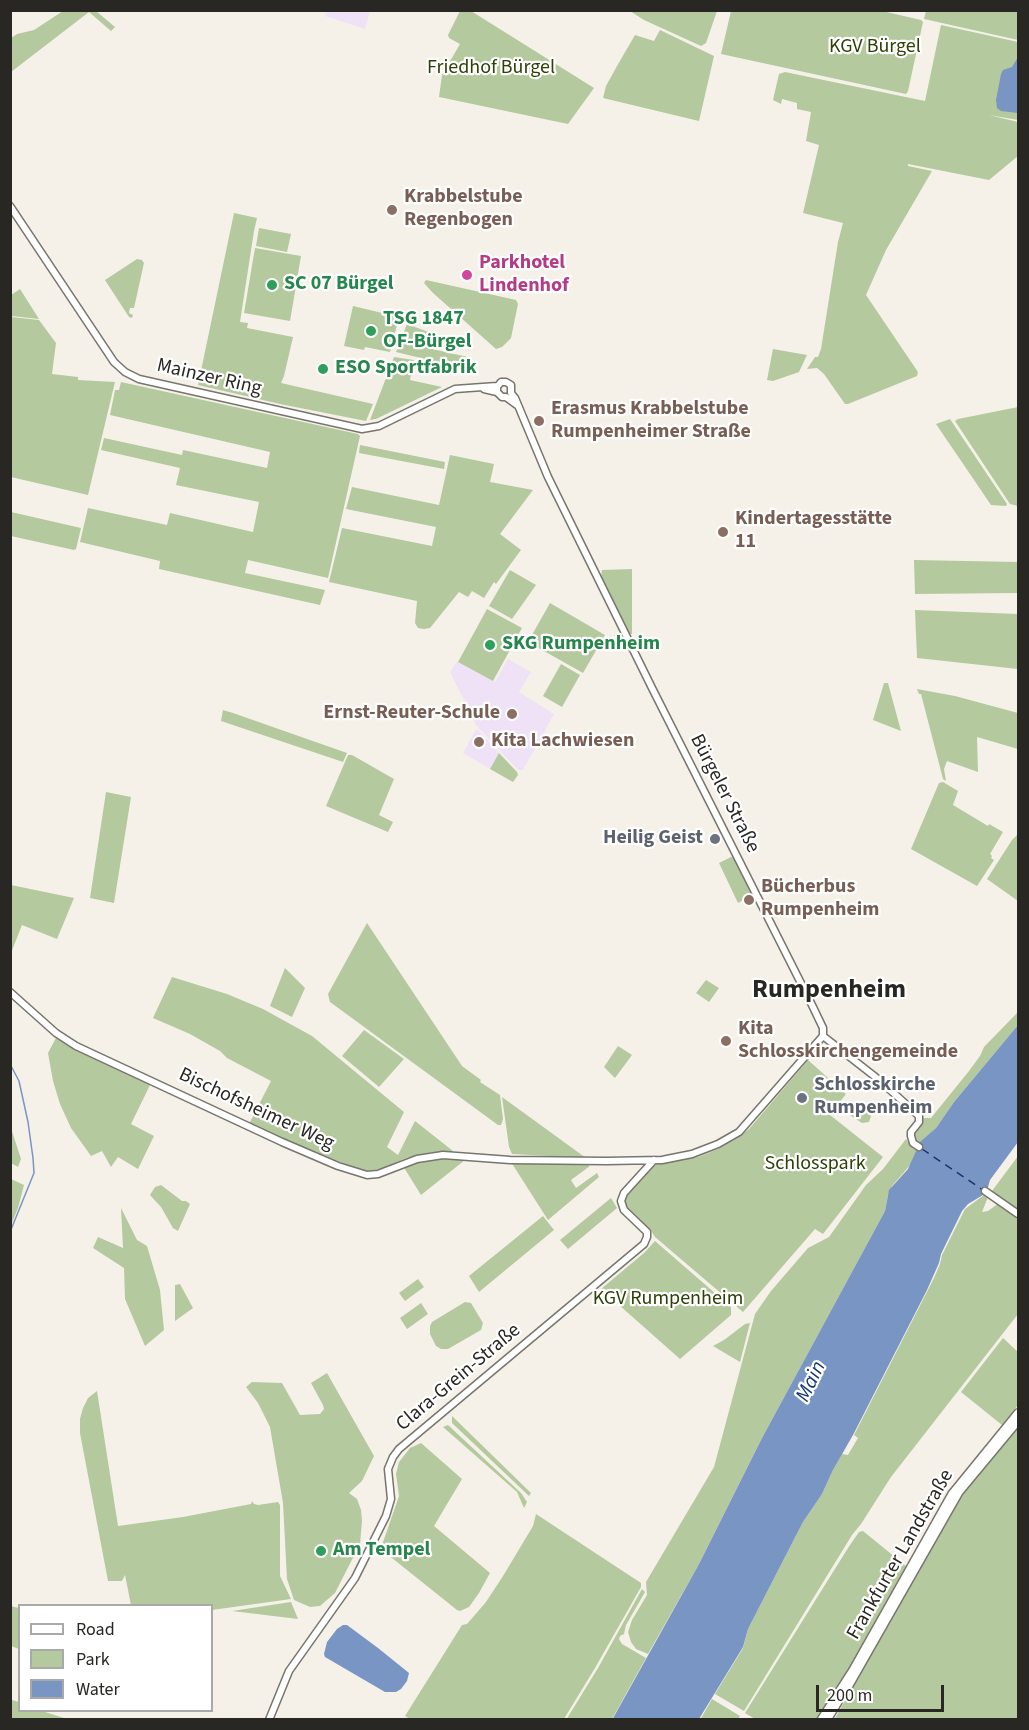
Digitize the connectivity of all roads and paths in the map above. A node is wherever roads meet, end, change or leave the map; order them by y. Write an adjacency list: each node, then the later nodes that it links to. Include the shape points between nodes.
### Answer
1 (10, 206): 2 (street, Mainzer Ring, via 114,362 134,377 362,429 379,426 455,389)
2 (497, 389): 3 (street, via 500,396); 3 (street, via 507,382 511,387)
3 (508, 395): 5 (street, Bürgeler Straße, via 517,405 591,567 824,1029)
4 (10, 992): 7 (street, Bischofsheimer Weg, via 76,1046 358,1173 376,1174 413,1160 442,1155 510,1160)
5 (823, 1036): 6 (street, via 919,1116 911,1132 913,1143); 7 (street, Bischofsheimer Weg, via 737,1134 702,1150)
6 (919, 1147)
7 (654, 1160): 12 (street, Clara-Grein-Straße, via 621,1201 624,1210 646,1232 646,1242 394,1455 388,1470 391,1499 386,1516 355,1578 294,1661)
8 (986, 1191): 9 (street)
9 (1018, 1214)
10 (1018, 1413): 13 (main road, Frankfurter Landstraße, via 952,1494)
11 (1018, 1421): 14 (main road, Frankfurter Landstraße, via 959,1492 858,1672)
12 (269, 1719)
13 (821, 1719)
14 (826, 1719)

